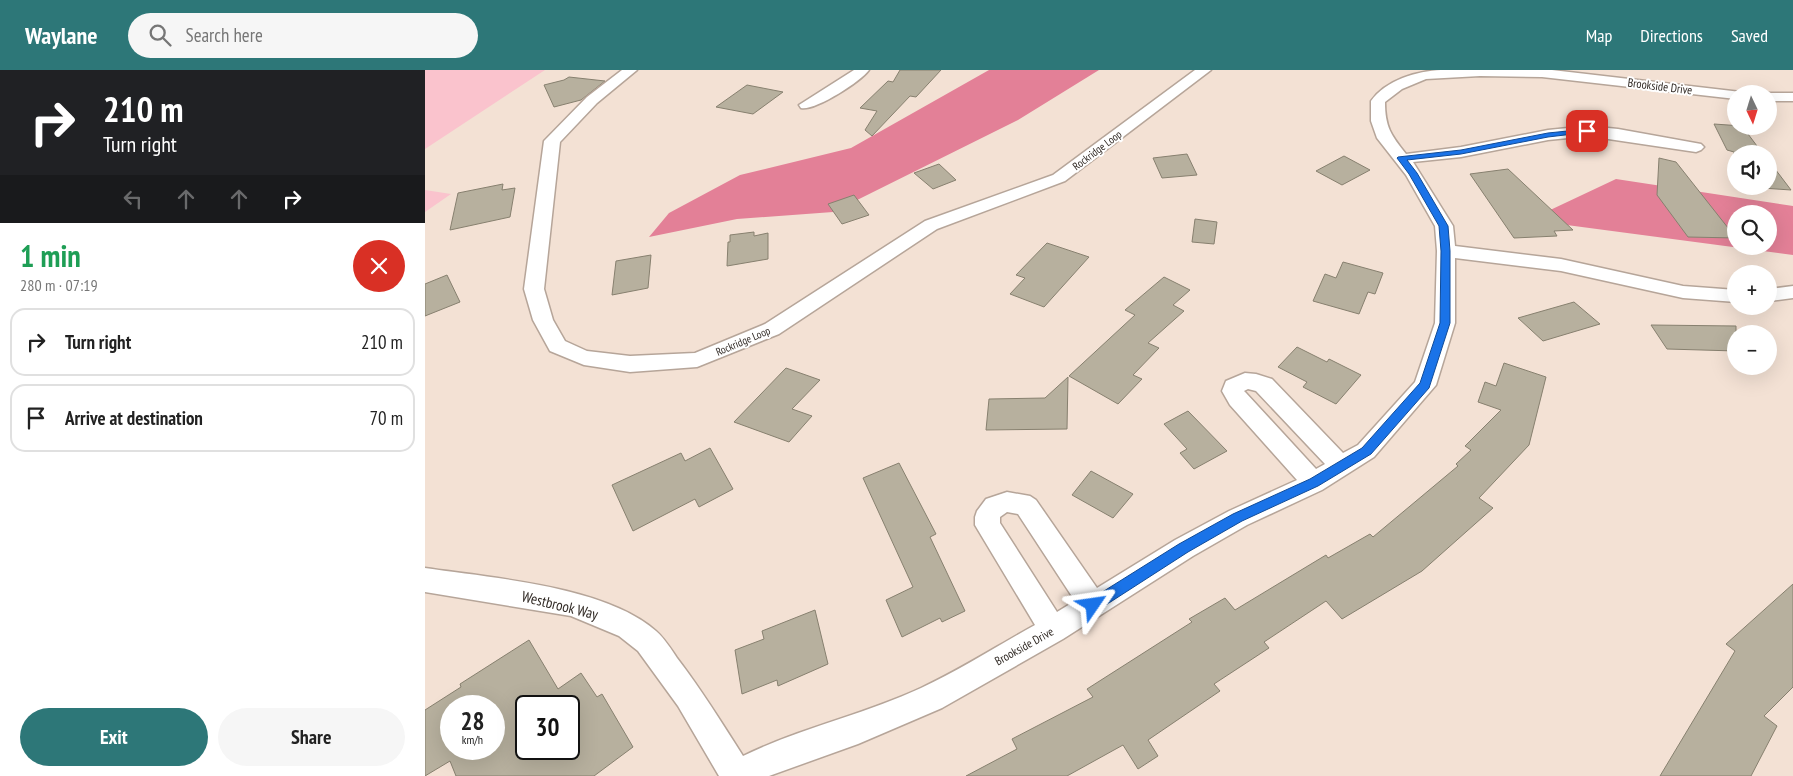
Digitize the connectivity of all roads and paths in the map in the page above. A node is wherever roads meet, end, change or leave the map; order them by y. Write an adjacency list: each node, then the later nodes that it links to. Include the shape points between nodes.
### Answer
1 (630, 70): 3 (street, Rockridge Loop, via 592,100 552,141 534,289 543,320 557,346 584,358 630,364 697,360 772,329 931,225 1059,178)
2 (861, 70): 8 (street)
3 (1204, 70)
4 (1535, 71): 5 (street, Brookside Drive); 10 (street, Brookside Drive, via 1424,75 1397,86 1378,102 1378,121 1385,138)
5 (1727, 94)
6 (1777, 97): 7 (street)
7 (1793, 98)
8 (807, 106)
9 (1695, 147): 10 (street, via 1587,131 1461,152)
10 (1401, 158): 11 (street, Brookside Drive, via 1444,226)
11 (1446, 251): 14 (street, via 1561,265 1683,292); 15 (street, Brookside Drive, via 1445,323 1425,385 1366,451)
12 (1793, 292): 13 (street)
13 (1777, 294)
14 (1727, 295)
15 (1341, 466): 16 (street, Brookside Drive); 16 (street, via 1264,385 1251,380 1234,386 1237,399)
16 (1314, 483): 18 (street, Brookside Drive, via 1238,518)
17 (425, 580): 20 (street, Westbrook Way, via 571,604 629,627 648,642)
18 (1093, 605): 19 (street, Brookside Drive); 19 (street, via 1027,507 1015,501 999,503 988,514 988,524)
19 (1053, 630): 20 (street, Brookside Drive, via 932,698)
20 (751, 772)

